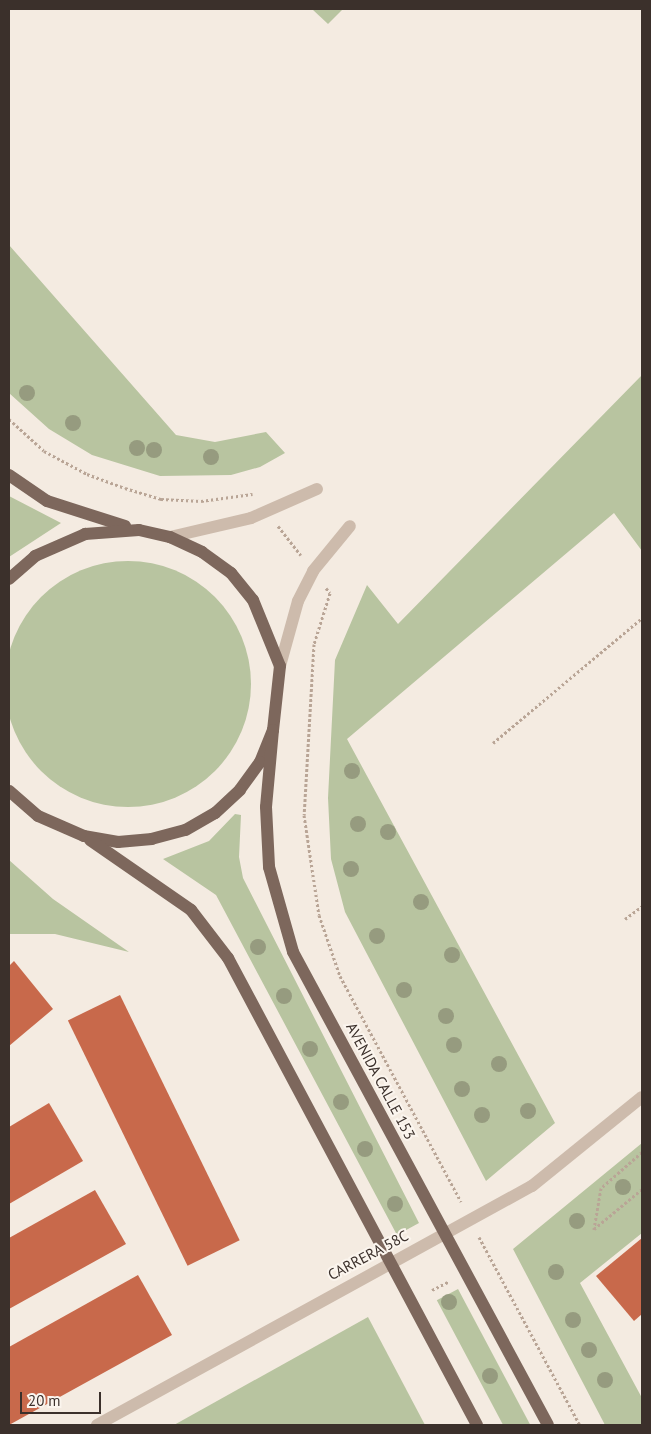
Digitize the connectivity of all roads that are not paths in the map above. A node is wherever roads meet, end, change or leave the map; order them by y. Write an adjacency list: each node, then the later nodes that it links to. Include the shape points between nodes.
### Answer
1 (9, 475): 4 (main road, via 47,501)
2 (317, 489): 5 (street, via 251,518)
3 (350, 526): 7 (street, via 313,571 298,601)
4 (139, 530): 5 (main road); 6 (main road, via 103,531 59,543)
5 (170, 537): 7 (main road, via 202,552 231,573 253,600 270,631)
6 (9, 579)
7 (280, 666): 8 (main road)
8 (273, 730): 10 (main road, via 260,762 240,790 215,813 185,830 144,840); 12 (main road, AVENIDA CALLE 153, via 267,837 278,911 293,952)
9 (9, 791): 10 (main road, via 38,816)
10 (84, 836): 13 (main road, via 165,889 212,934)
11 (642, 1097): 12 (street, CARRERA 58C, via 532,1186)
12 (445, 1233): 13 (street, CARRERA 58C); 16 (main road, AVENIDA CALLE 153)
13 (390, 1262): 14 (street, CARRERA 58C); 15 (main road)
14 (97, 1425)
15 (477, 1425)
16 (548, 1425)

